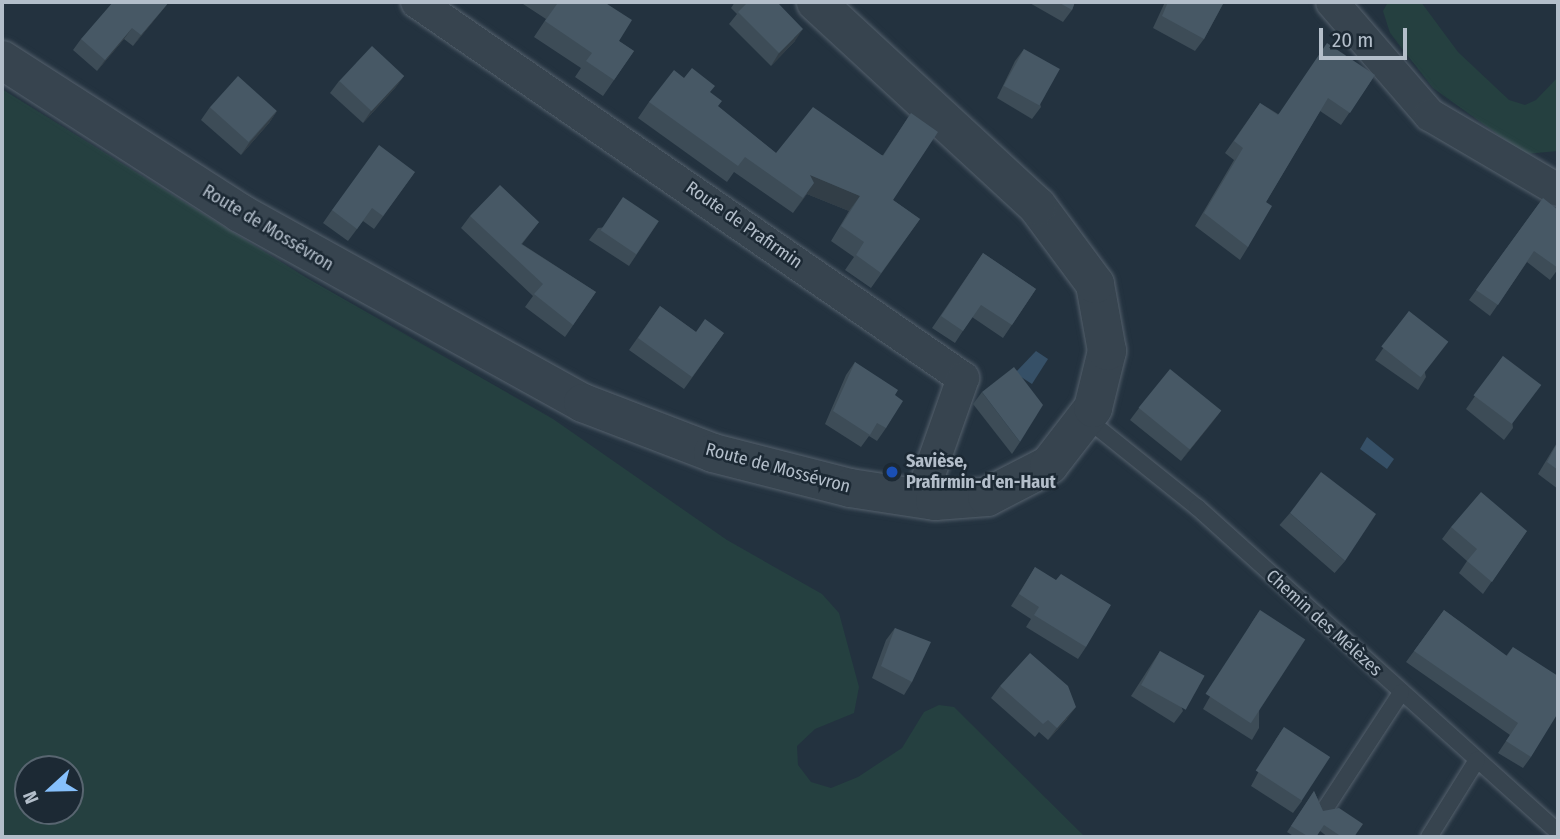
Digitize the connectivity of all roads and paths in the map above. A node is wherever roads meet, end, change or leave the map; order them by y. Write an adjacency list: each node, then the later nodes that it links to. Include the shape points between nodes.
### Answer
1 (417, 2): 7 (street, Route de Prafirmin, via 962,378)
2 (816, 2): 6 (street, Route de Mossévron, via 1030,199 1082,259 1107,332 1103,374)
3 (1332, 2): 5 (street, via 1430,115)
4 (2, 60): 7 (street, Route de Mossévron, via 268,230 583,403 713,453)
5 (1558, 190)
6 (1087, 419): 7 (street, Route de Mossévron, via 1062,453 1017,484 965,501); 8 (lane, Chemin des Mélèzes, via 1197,507)
7 (920, 500)
8 (1401, 693): 9 (lane, Chemin des Mélèzes); 10 (lane)
9 (1477, 760): 11 (lane, Chemin des Mélèzes); 12 (lane)
10 (1325, 809)
11 (1558, 832)
12 (1429, 837)

